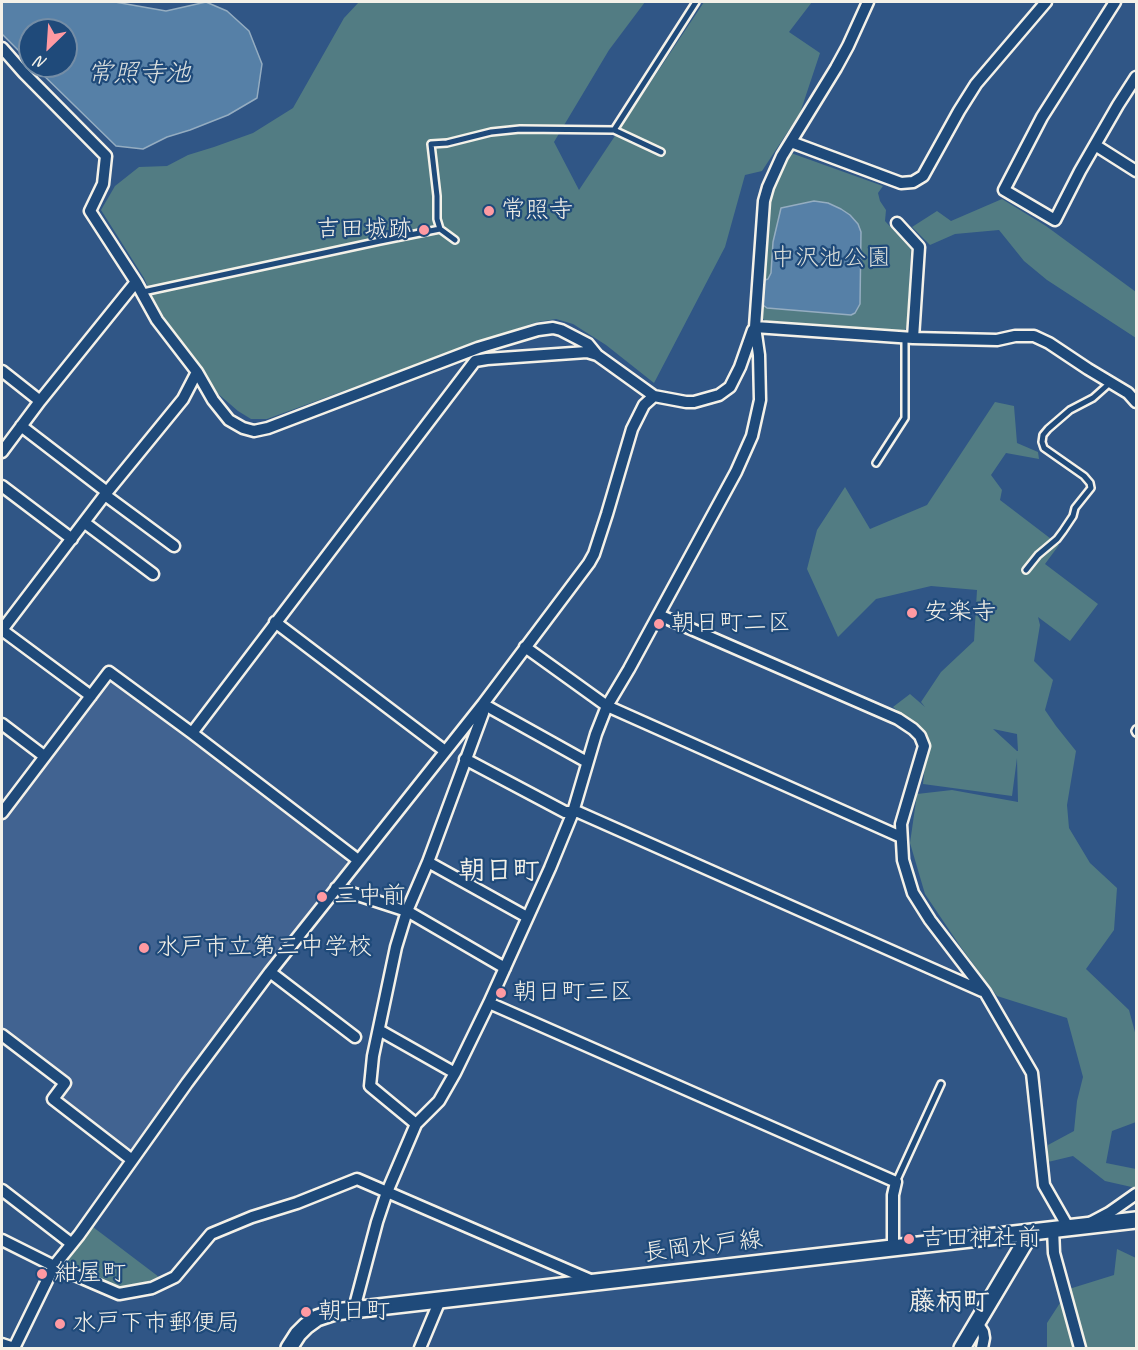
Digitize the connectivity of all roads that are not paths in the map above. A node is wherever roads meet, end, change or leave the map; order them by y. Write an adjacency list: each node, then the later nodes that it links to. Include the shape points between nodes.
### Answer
1 (696, 2): 7 (lane)
2 (868, 2): 8 (street, via 840,60)
3 (1046, 2): 8 (street, via 976,84 923,176 913,182 901,183)
4 (1115, 2): 9 (street, via 1042,117 1004,190 1055,220)
5 (2, 48): 15 (street, via 106,156 103,183 90,211)
6 (1137, 77): 9 (street)
7 (614, 130): 10 (lane); 13 (lane, via 520,129 432,144)
8 (790, 142): 16 (street, via 764,201)
9 (1095, 145): 11 (street)
10 (661, 152)
11 (1137, 171)
12 (897, 224): 17 (street, via 919,247)
13 (440, 229): 14 (lane); 15 (lane)
14 (455, 240)
15 (138, 287): 20 (street); 23 (street)
16 (754, 327): 17 (street); 22 (street, via 741,367 725,392 694,402); 35 (street, via 760,400 752,436)
17 (909, 338): 21 (street, via 997,340 1034,336); 27 (lane, via 905,418)
18 (597, 355): 20 (street, via 588,344 561,330 538,330 478,348 254,431 230,420); 22 (street); 36 (street, via 587,352 475,361)
19 (2, 372): 23 (street)
20 (197, 372): 29 (street, via 183,399)
21 (1111, 382): 24 (street); 33 (lane, via 1093,398 1070,410 1043,435 1044,448 1084,476 1091,488 1057,539)
22 (654, 396): 38 (street, via 644,405 632,429 594,554)
23 (40, 401): 25 (street)
24 (1137, 402)
25 (21, 426): 26 (street); 29 (street)
26 (2, 452)
27 (876, 463)
28 (2, 486): 31 (street)
29 (106, 493): 30 (street); 32 (street)
30 (85, 523): 31 (street); 34 (street)
31 (72, 539): 37 (street)
32 (174, 546)
33 (1026, 570)
34 (153, 574)
35 (659, 615): 41 (street); 50 (street, via 913,729 924,746 901,824)
36 (275, 622): 43 (street); 44 (street)
37 (2, 630): 39 (street)
38 (525, 647): 40 (street); 41 (street)
39 (91, 696): 43 (street, via 109,672); 45 (street)
40 (483, 704): 44 (street); 46 (street); 47 (street)
41 (607, 706): 47 (street); 50 (street)
42 (2, 724): 45 (street)
43 (192, 733): 51 (street)
44 (445, 752): 51 (street)
45 (44, 756): 49 (street)
46 (465, 759): 48 (street, via 565,812); 52 (street)
47 (587, 762): 48 (street)
48 (573, 812): 55 (street); 58 (street)
49 (2, 813)
50 (901, 837): 58 (street, via 913,893)
51 (358, 860): 53 (street)
52 (428, 862): 54 (street); 55 (street)
53 (336, 888): 54 (street); 57 (street)
54 (407, 911): 56 (street); 60 (street)
55 (527, 917): 56 (street)
56 (505, 968): 59 (street)
57 (270, 972): 62 (street); 66 (street)
58 (985, 992): 73 (street, via 1032,1073 1044,1185)
59 (489, 1003): 63 (street); 67 (street)
60 (379, 1030): 63 (street); 65 (street, via 370,1086)
61 (2, 1035): 66 (street, via 65,1083 53,1099)
62 (355, 1037)
63 (455, 1073): 65 (street, via 439,1101)
64 (940, 1084): 67 (lane)
65 (416, 1124): 69 (street)
66 (132, 1160): 76 (street)
67 (896, 1182): 77 (street)
68 (2, 1190): 76 (street)
69 (387, 1192): 78 (street, via 357,1179 252,1217 211,1234 175,1277 152,1288 119,1294); 79 (street); 81 (street)
70 (1137, 1194): 72 (street)
71 (1136, 1221): 72 (main road, 長岡水戸線)
72 (1087, 1225): 73 (main road, 長岡水戸線)
73 (1061, 1228): 74 (main road, 長岡水戸線); 89 (street, via 1054,1253)
74 (1031, 1232): 77 (main road, 長岡水戸線); 82 (main road)
75 (2, 1240): 78 (street)
76 (72, 1244): 78 (street)
77 (893, 1247): 79 (main road, 長岡水戸線)
78 (54, 1266): 84 (street)
79 (596, 1282): 80 (main road, 長岡水戸線)
80 (440, 1300): 81 (main road, 長岡水戸線); 86 (street)
81 (354, 1309): 85 (main road, 長岡水戸線, via 317,1318)
82 (977, 1323): 87 (main road); 88 (street, via 983,1332)
83 (2, 1344): 84 (street)
84 (14, 1348)
85 (289, 1348)
86 (420, 1348)
87 (962, 1348)
88 (982, 1348)
89 (1080, 1348)

